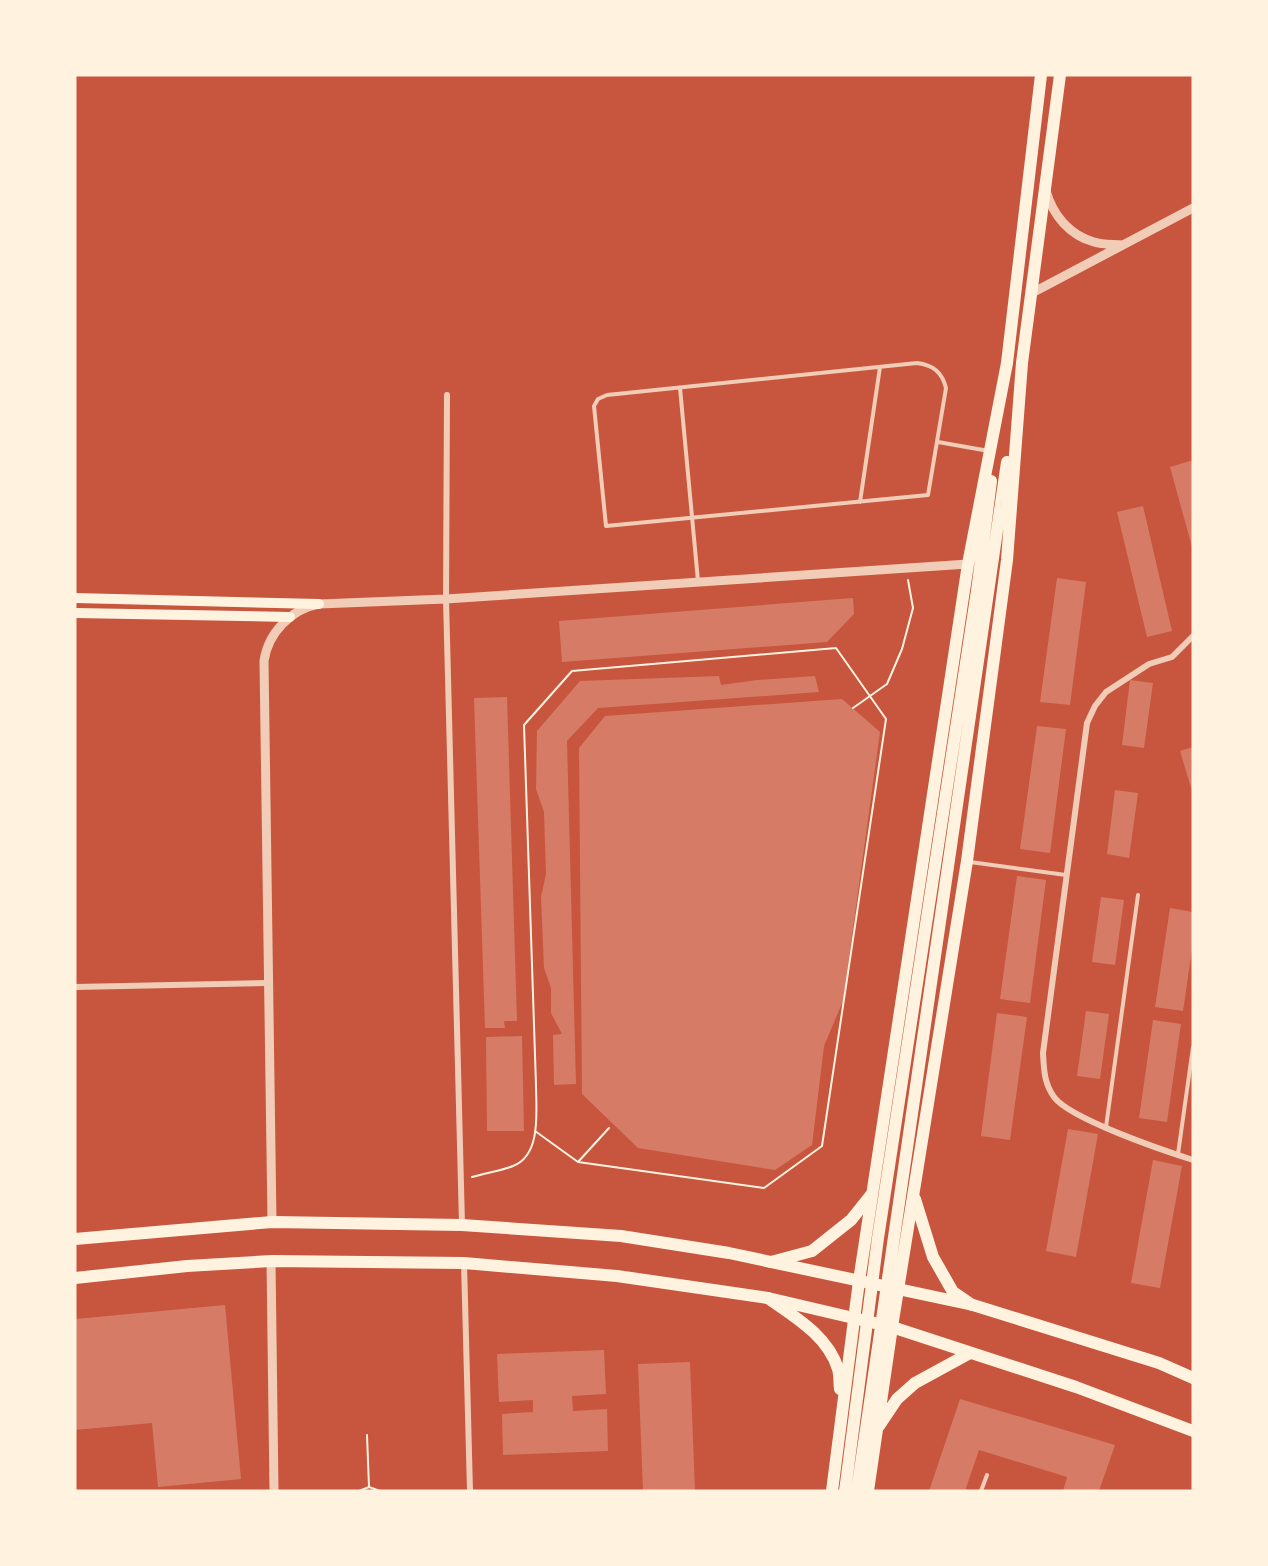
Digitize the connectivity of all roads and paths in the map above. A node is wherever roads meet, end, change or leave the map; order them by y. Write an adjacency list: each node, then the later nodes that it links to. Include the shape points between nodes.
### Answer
1 (1041, 75): 7 (main road)
2 (1060, 75): 3 (main road)
3 (1046, 188): 5 (street, via 1051,207 1074,232 1095,242); 6 (main road)
4 (1193, 208): 5 (street)
5 (1124, 245): 6 (street)
6 (1032, 293): 8 (main road)
7 (1006, 363): 13 (main road); 68 (main road, via 977,591 878,1238)
8 (1022, 363): 27 (main road, via 1007,560); 69 (main road)
9 (880, 367): 12 (lane, via 929,364 944,380); 14 (lane); 15 (lane, via 598,399 594,406 606,526)
10 (680, 388): 15 (lane)
11 (447, 395): 20 (street)
12 (938, 442): 13 (lane); 14 (lane, via 928,495)
13 (990, 451): 16 (main road)
14 (860, 502): 15 (lane)
15 (693, 518): 18 (lane)
16 (968, 564): 17 (street); 40 (main road)
17 (905, 568): 18 (street); 25 (path, via 913,608 902,649 887,684)
18 (699, 582): 20 (street)
19 (75, 598): 21 (main road)
20 (446, 599): 21 (street); 39 (street)
21 (318, 603): 23 (street)
22 (75, 613): 23 (main road)
23 (290, 617): 30 (street, via 270,640 264,661)
24 (1193, 636): 28 (street, via 1172,657 1149,664 1106,692 1095,706 1087,723)
25 (870, 697): 26 (path); 35 (path, via 836,648 572,671 524,725); 38 (path, via 886,719 822,1146 764,1188)
26 (853, 708)
27 (967, 861): 28 (lane); 41 (main road)
28 (1067, 875): 33 (street, via 1043,1053 1045,1081 1055,1099 1068,1110)
29 (1138, 895): 33 (lane)
30 (267, 983): 31 (street); 42 (street)
31 (75, 987)
32 (1193, 1047): 36 (lane)
33 (1106, 1127): 36 (street)
34 (609, 1128): 38 (path)
35 (535, 1131): 38 (path); 39 (path, via 529,1152 515,1165)
36 (1178, 1155): 37 (street)
37 (1193, 1160)
38 (578, 1162)
39 (460, 1180): 43 (street)
40 (872, 1194): 46 (main road, via 851,1220 813,1251); 49 (main road)
41 (914, 1196): 50 (main road); 52 (main road, via 933,1257 953,1292)
42 (272, 1222): 43 (main road); 44 (main road)
43 (462, 1225): 46 (main road, via 621,1236)
44 (75, 1239)
45 (271, 1261): 47 (main road); 48 (main road); 63 (street)
46 (771, 1262): 49 (main road)
47 (464, 1263): 51 (main road, via 616,1276); 66 (street)
48 (75, 1278)
49 (859, 1281): 50 (main road); 53 (main road)
50 (898, 1288): 52 (main road); 54 (main road)
51 (768, 1298): 53 (main road); 57 (main road, via 823,1341 838,1369)
52 (973, 1305): 56 (main road, via 1159,1363)
53 (854, 1319): 54 (main road); 57 (main road)
54 (892, 1327): 55 (main road); 58 (main road)
55 (970, 1353): 58 (main road, via 915,1383 897,1399); 59 (main road)
56 (1193, 1378)
57 (842, 1413): 67 (main road)
58 (876, 1430): 70 (main road)
59 (1193, 1431)
60 (367, 1436): 62 (path)
61 (987, 1475): 71 (lane)
62 (369, 1487): 64 (path); 65 (path)
63 (274, 1491)
64 (359, 1491)
65 (380, 1491)
66 (470, 1491)
67 (832, 1491)
68 (845, 1491)
69 (857, 1491)
70 (868, 1491)
71 (981, 1491)

